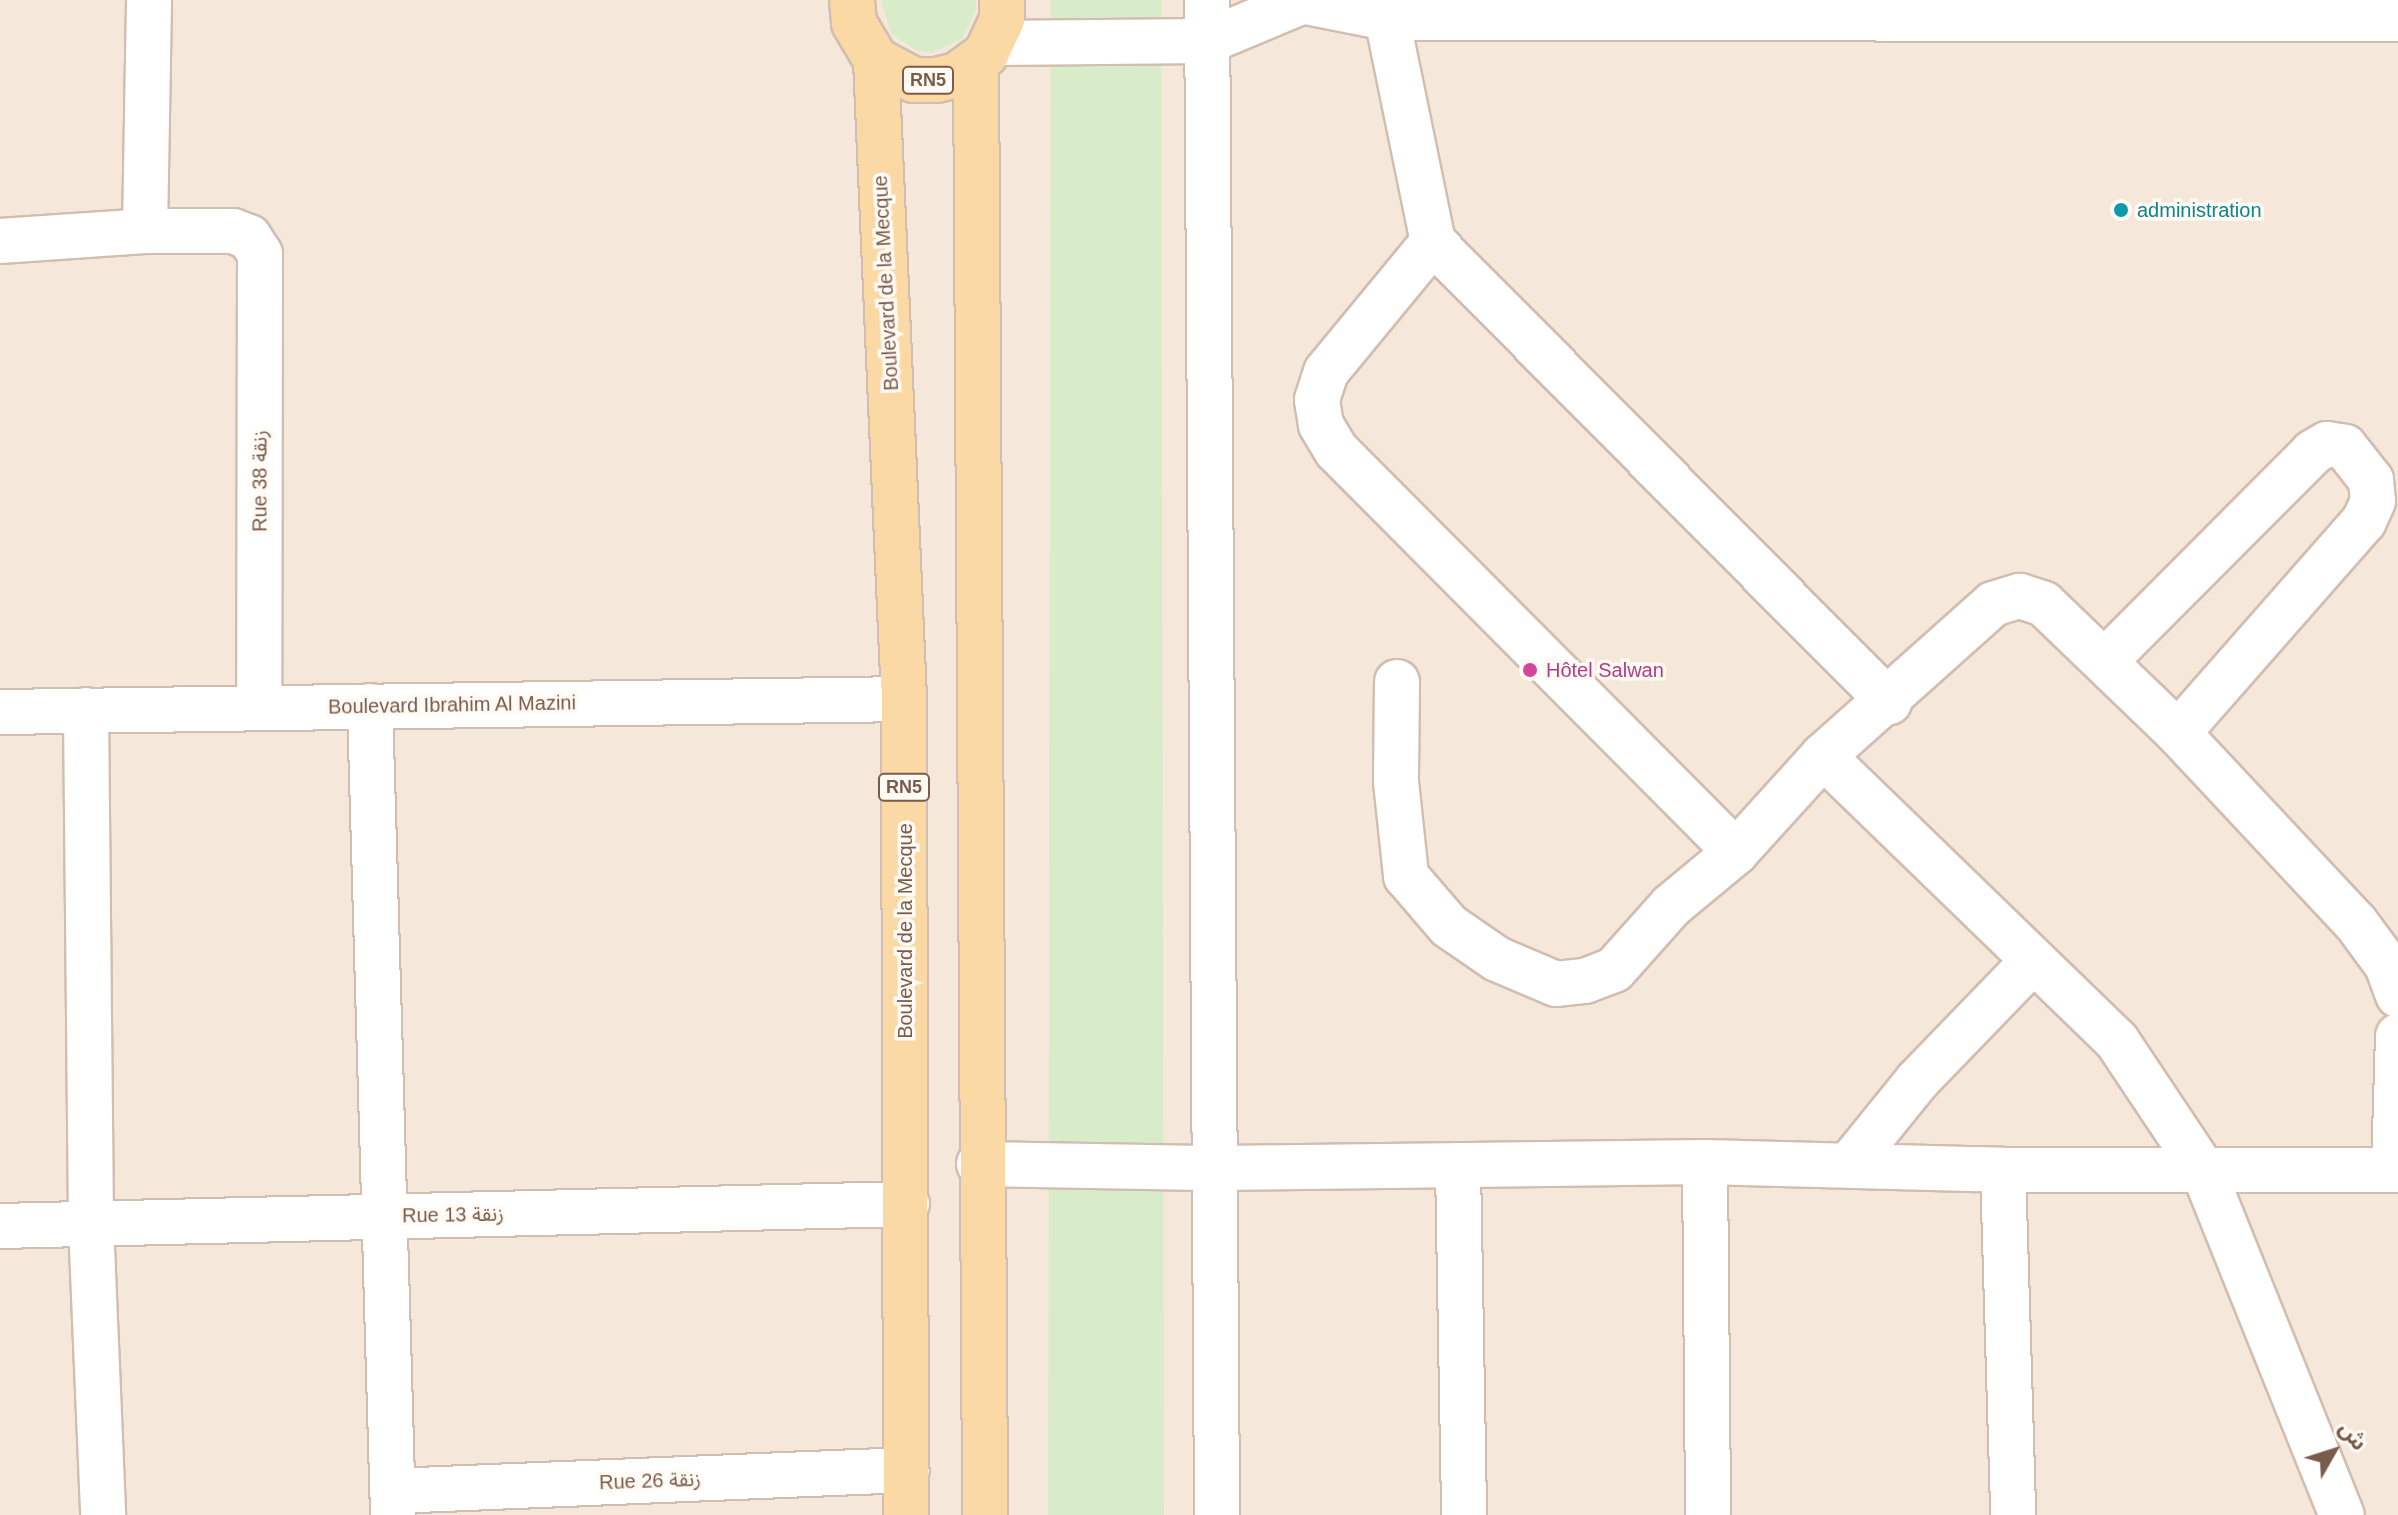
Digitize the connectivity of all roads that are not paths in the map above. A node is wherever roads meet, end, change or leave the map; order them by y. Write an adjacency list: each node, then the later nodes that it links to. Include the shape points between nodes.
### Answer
1 (149, 0): 11 (street)
2 (852, 0): 10 (main road, RN5, via 854,23)
3 (1002, 0): 9 (main road, RN5)
4 (1298, 1): 6 (street); 8 (street)
5 (1963, 10): 6 (street); 7 (street)
6 (1387, 18): 13 (street)
7 (2398, 19)
8 (1207, 20): 9 (street); 32 (street)
9 (985, 53): 10 (main road, RN5, via 957,75 914,80); 29 (main road, RN5)
10 (876, 60): 16 (main road, Boulevard de la Mecque / RN5)
11 (145, 231): 12 (street); 19 (street, Rue 38 زنقة, via 233,231 249,237 260,254)
12 (0, 241)
13 (1433, 242): 17 (street); 24 (street, via 1326,372 1317,400 1321,425 1336,450)
14 (2106, 660): 17 (street, via 2044,604 2020,596 1993,604); 22 (street); 22 (street, via 2313,452 2327,444 2345,447 2371,480 2373,501 2364,521)
15 (1397, 682): 24 (street, via 1396,782 1406,876 1449,926 1497,959 1556,984 1614,970 1671,906)
16 (904, 699): 18 (street, Boulevard Ibrahim Al Mazini); 36 (main road, Boulevard de la Mecque / RN5)
17 (1889, 702): 23 (street)
18 (370, 706): 19 (street, Boulevard Ibrahim Al Mazini); 37 (street)
19 (259, 708): 20 (street, Boulevard Ibrahim Al Mazini)
20 (86, 710): 21 (street, Boulevard Ibrahim Al Mazini); 38 (street)
21 (0, 712)
22 (2178, 733): 26 (street, via 2356,923 2387,965)
23 (1823, 756): 24 (street); 25 (street)
24 (1736, 852)
25 (2032, 962): 31 (street, via 1917,1081); 34 (street, via 2117,1041)
26 (2398, 995)
27 (2398, 1036): 35 (street)
28 (1705, 1162): 30 (street); 31 (street); 47 (street)
29 (979, 1164): 32 (street); 44 (main road, RN5)
30 (1458, 1165): 32 (street); 46 (street)
31 (1849, 1165): 33 (street)
32 (1218, 1168): 45 (street)
33 (2003, 1170): 34 (street); 48 (street)
34 (2203, 1170): 35 (street); 49 (street)
35 (2396, 1170)
36 (907, 1204): 37 (street, Rue 13 زنقة); 40 (main road, Boulevard de la Mecque / RN5)
37 (385, 1217): 38 (street, Rue 13 زنقة); 41 (street)
38 (91, 1224): 39 (street, Rue 13 زنقة); 42 (street)
39 (0, 1226)
40 (907, 1470): 41 (street, Rue 26 زنقة); 43 (main road, Boulevard de la Mecque / RN5)
41 (393, 1503)
42 (103, 1515)
43 (906, 1515)
44 (985, 1515)
45 (1217, 1515)
46 (1464, 1515)
47 (1708, 1515)
48 (2013, 1515)
49 (2342, 1515)

